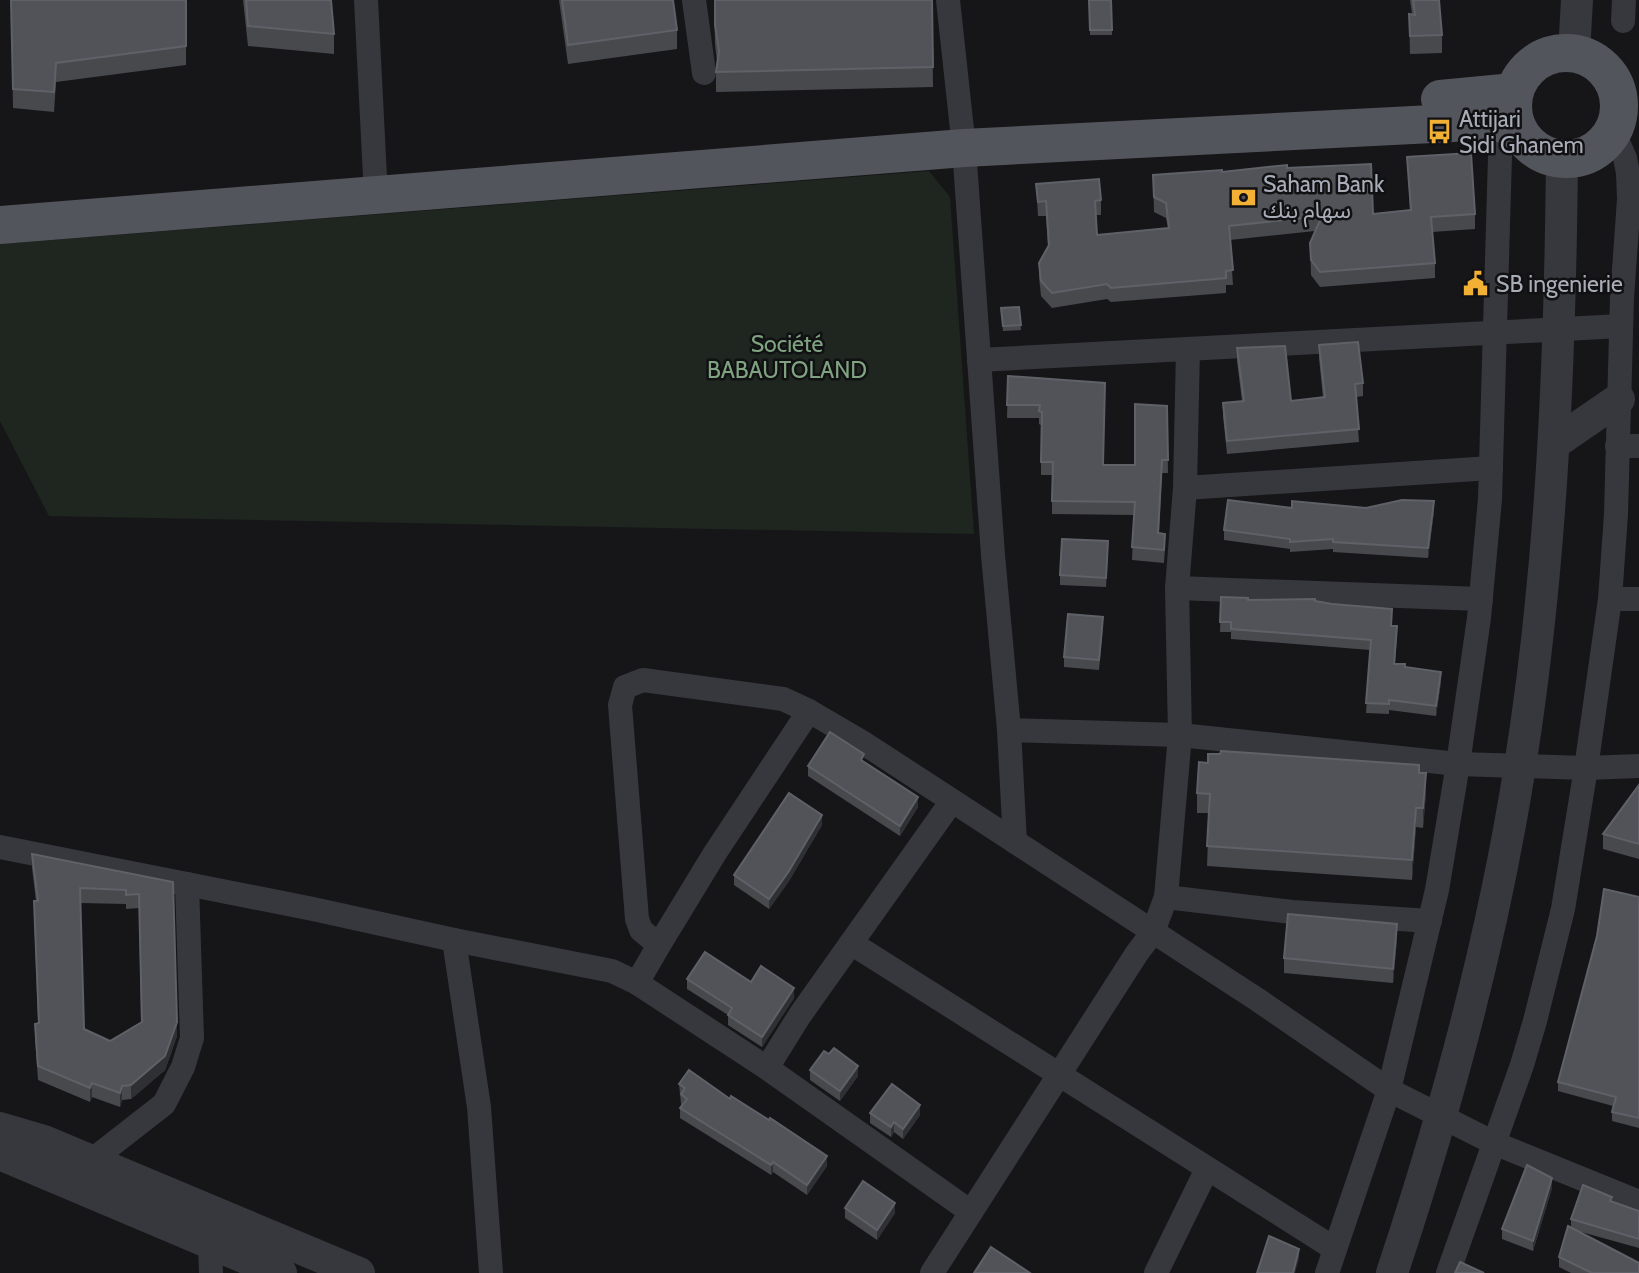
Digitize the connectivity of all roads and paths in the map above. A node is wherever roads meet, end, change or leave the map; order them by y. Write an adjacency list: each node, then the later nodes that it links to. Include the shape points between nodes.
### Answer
1 (366, 0): 13 (street)
2 (694, 0): 6 (street)
3 (948, 0): 10 (street)
4 (1577, 0): 5 (street)
5 (1574, 53): 7 (main road, via 1594,61); 8 (main road, via 1537,61 1520,80)
6 (704, 73)
7 (1627, 86): 9 (main road, via 1619,107)
8 (1510, 113): 10 (main road, via 1472,121); 11 (main road, via 1533,148); 19 (street)
9 (1622, 129): 11 (main road, via 1586,155); 12 (street, via 1625,158)
10 (963, 138): 13 (main road); 15 (main road); 21 (street)
11 (1562, 159): 18 (street)
12 (1634, 173): 16 (street, via 1629,199)
13 (376, 177): 14 (main road)
14 (0, 209)
15 (0, 225)
16 (1630, 297): 17 (street)
17 (1621, 326): 18 (street); 22 (street)
18 (1559, 330): 19 (street); 23 (street)
19 (1494, 333): 20 (street); 25 (street)
20 (1188, 349): 21 (street); 26 (street)
21 (979, 360): 32 (street)
22 (1619, 399): 23 (street); 24 (street)
23 (1555, 443): 35 (street)
24 (1628, 446): 29 (street)
25 (1491, 468): 26 (street); 28 (street)
26 (1185, 488): 27 (street)
27 (1177, 588): 28 (street); 33 (street)
28 (1481, 599): 34 (street)
29 (1610, 599): 30 (street); 37 (street)
30 (1639, 599)
31 (809, 711): 38 (street); 47 (street); 47 (street, via 783,699 660,682 643,680 625,687 620,705 637,919 641,930)
32 (1009, 730): 33 (street); 39 (street)
33 (1180, 735): 34 (street); 42 (street)
34 (1458, 764): 35 (street); 43 (street)
35 (1520, 765): 37 (street); 52 (street, via 1486,941)
36 (1639, 766): 37 (street)
37 (1586, 768): 54 (street, via 1547,977)
38 (952, 801): 39 (street); 46 (street)
39 (1015, 842): 44 (street)
40 (0, 847): 41 (street)
41 (187, 884): 45 (street); 56 (street, via 192,1038 183,1067 164,1104)
42 (1166, 897): 43 (street, via 1292,912); 44 (street)
43 (1430, 921): 51 (street)
44 (1153, 932): 50 (street); 51 (street)
45 (454, 940): 48 (street, via 612,971); 65 (street, via 479,1107)
46 (851, 943): 49 (street); 50 (street)
47 (659, 944): 48 (street)
48 (637, 983): 49 (street)
49 (767, 1068): 59 (street)
50 (1058, 1075): 57 (street); 59 (street)
51 (1389, 1090): 52 (street); 60 (street)
52 (1441, 1116): 54 (street); 69 (street)
53 (0, 1128): 56 (street)
54 (1494, 1143): 58 (street); 62 (street)
55 (0, 1154): 61 (street)
56 (91, 1161): 64 (street)
57 (1207, 1170): 60 (street); 67 (street)
58 (1639, 1202)
59 (971, 1212): 66 (street)
60 (1335, 1249): 68 (street)
61 (211, 1258): 63 (street)
62 (1450, 1267): 70 (street)
63 (281, 1273)
64 (359, 1273)
65 (491, 1273)
66 (932, 1273)
67 (1156, 1273)
68 (1327, 1273)
69 (1392, 1273)
70 (1476, 1273)

